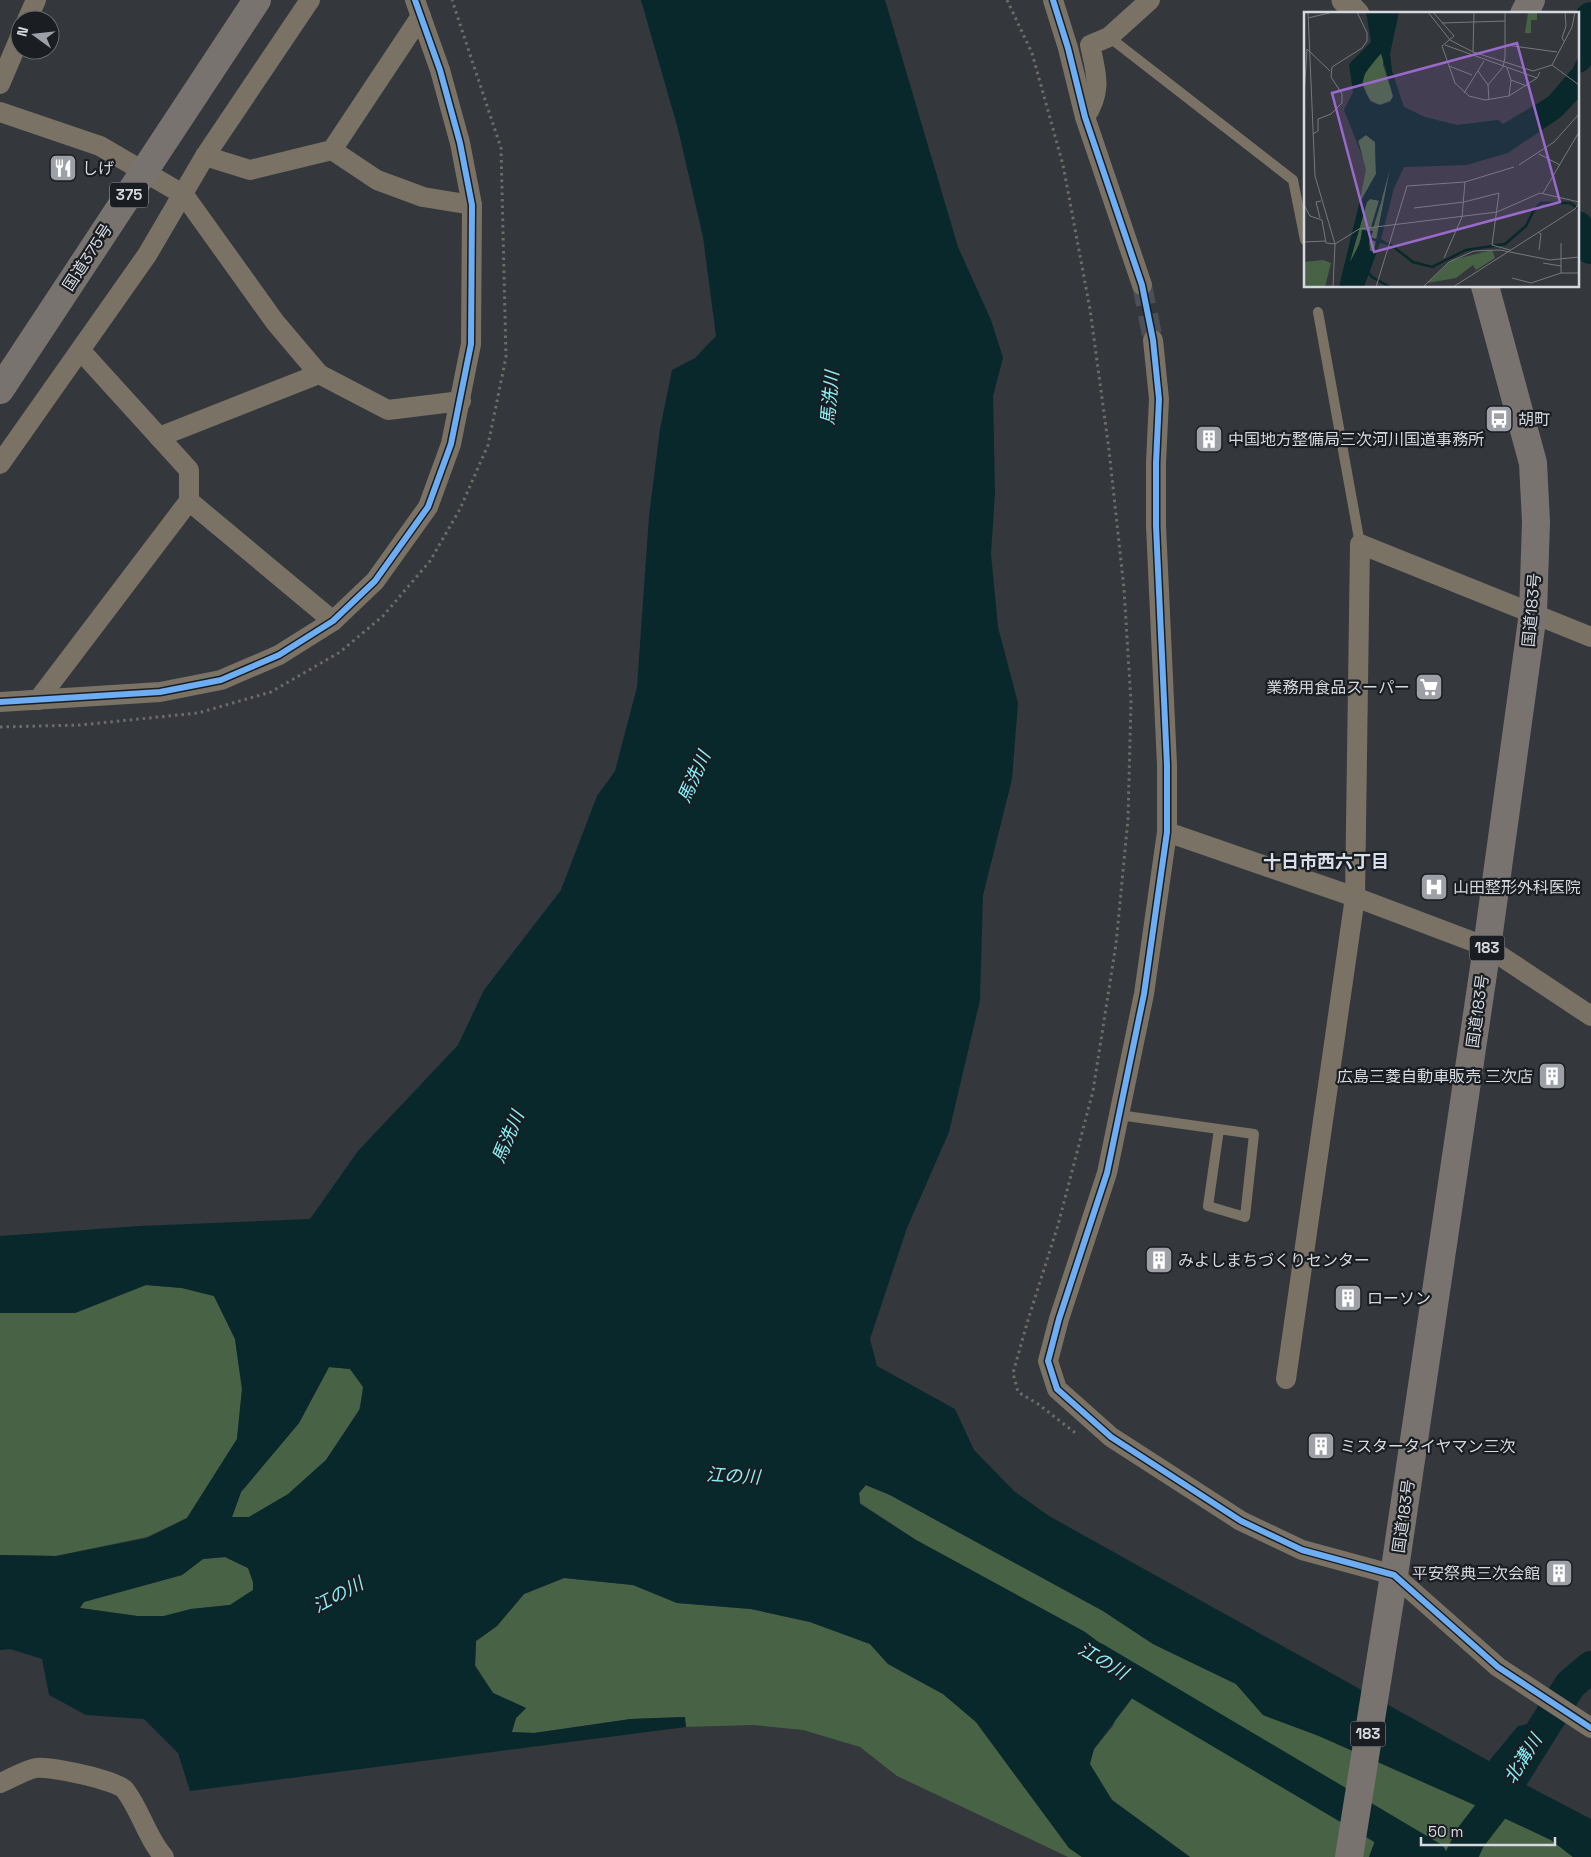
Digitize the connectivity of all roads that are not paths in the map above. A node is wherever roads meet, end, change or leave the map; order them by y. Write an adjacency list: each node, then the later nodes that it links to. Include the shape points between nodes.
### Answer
1 (257, 0): 17 (highway, 国道375号 / 375)
2 (310, 0): 16 (street)
3 (1052, 0): 14 (street)
4 (1150, 0): 10 (street)
5 (1344, 0): 8 (street)
6 (1531, 0): 9 (highway)
7 (418, 8): 15 (street); 19 (street, via 440,70)
8 (1355, 12)
9 (1525, 12)
10 (1109, 37): 14 (street, via 1090,45 1098,85 1093,105); 20 (lane, via 1293,180)
11 (10, 60): 12 (street)
12 (0, 84)
13 (0, 112): 17 (street, via 100,146)
14 (1085, 117): 21 (street)
15 (332, 150): 16 (street, via 250,170); 19 (street, via 377,180 423,197)
16 (205, 156): 18 (street)
17 (144, 172): 18 (street); 27 (highway, 国道375号 / 375)
18 (184, 195): 25 (street); 26 (street, via 270,315)
19 (472, 204): 28 (street, via 471,344)
20 (1304, 235)
21 (1142, 284)
22 (1486, 288): 33 (highway, 国道183号 / 183, via 1533,463 1536,522)
23 (1318, 312): 32 (lane)
24 (1153, 340): 38 (street, via 1159,399 1156,526)
25 (81, 351): 29 (street); 30 (street)
26 (319, 374): 28 (street, via 388,410); 29 (street)
27 (0, 390)
28 (461, 401): 34 (street, via 451,444 428,507 375,581)
29 (159, 437): 31 (street, via 189,470)
30 (0, 464)
31 (189, 501): 34 (street); 36 (street)
32 (1360, 544): 33 (street); 39 (street)
33 (1533, 614): 35 (street); 40 (highway, 国道183号 / 183)
34 (333, 621): 36 (street, via 279,656 221,680 160,692)
35 (1591, 637)
36 (38, 700): 37 (street)
37 (0, 702)
38 (1167, 832): 39 (street); 42 (street, via 1144,994)
39 (1355, 897): 40 (street); 44 (street)
40 (1487, 947): 41 (street); 45 (highway, 国道183号 / 183)
41 (1591, 1016)
42 (1119, 1115): 43 (lane); 45 (street, via 1107,1173 1058,1319 1048,1362 1057,1389 1111,1436 1240,1521 1302,1550)
43 (1219, 1129): 43 (lane, via 1254,1134 1245,1217 1208,1206)
44 (1286, 1379)
45 (1394, 1575): 46 (street, via 1498,1667); 49 (highway, 国道183号 / 183)
46 (1591, 1728)
47 (0, 1783): 48 (street, via 36,1768 98,1777 124,1788)
48 (164, 1857)
49 (1349, 1857)

